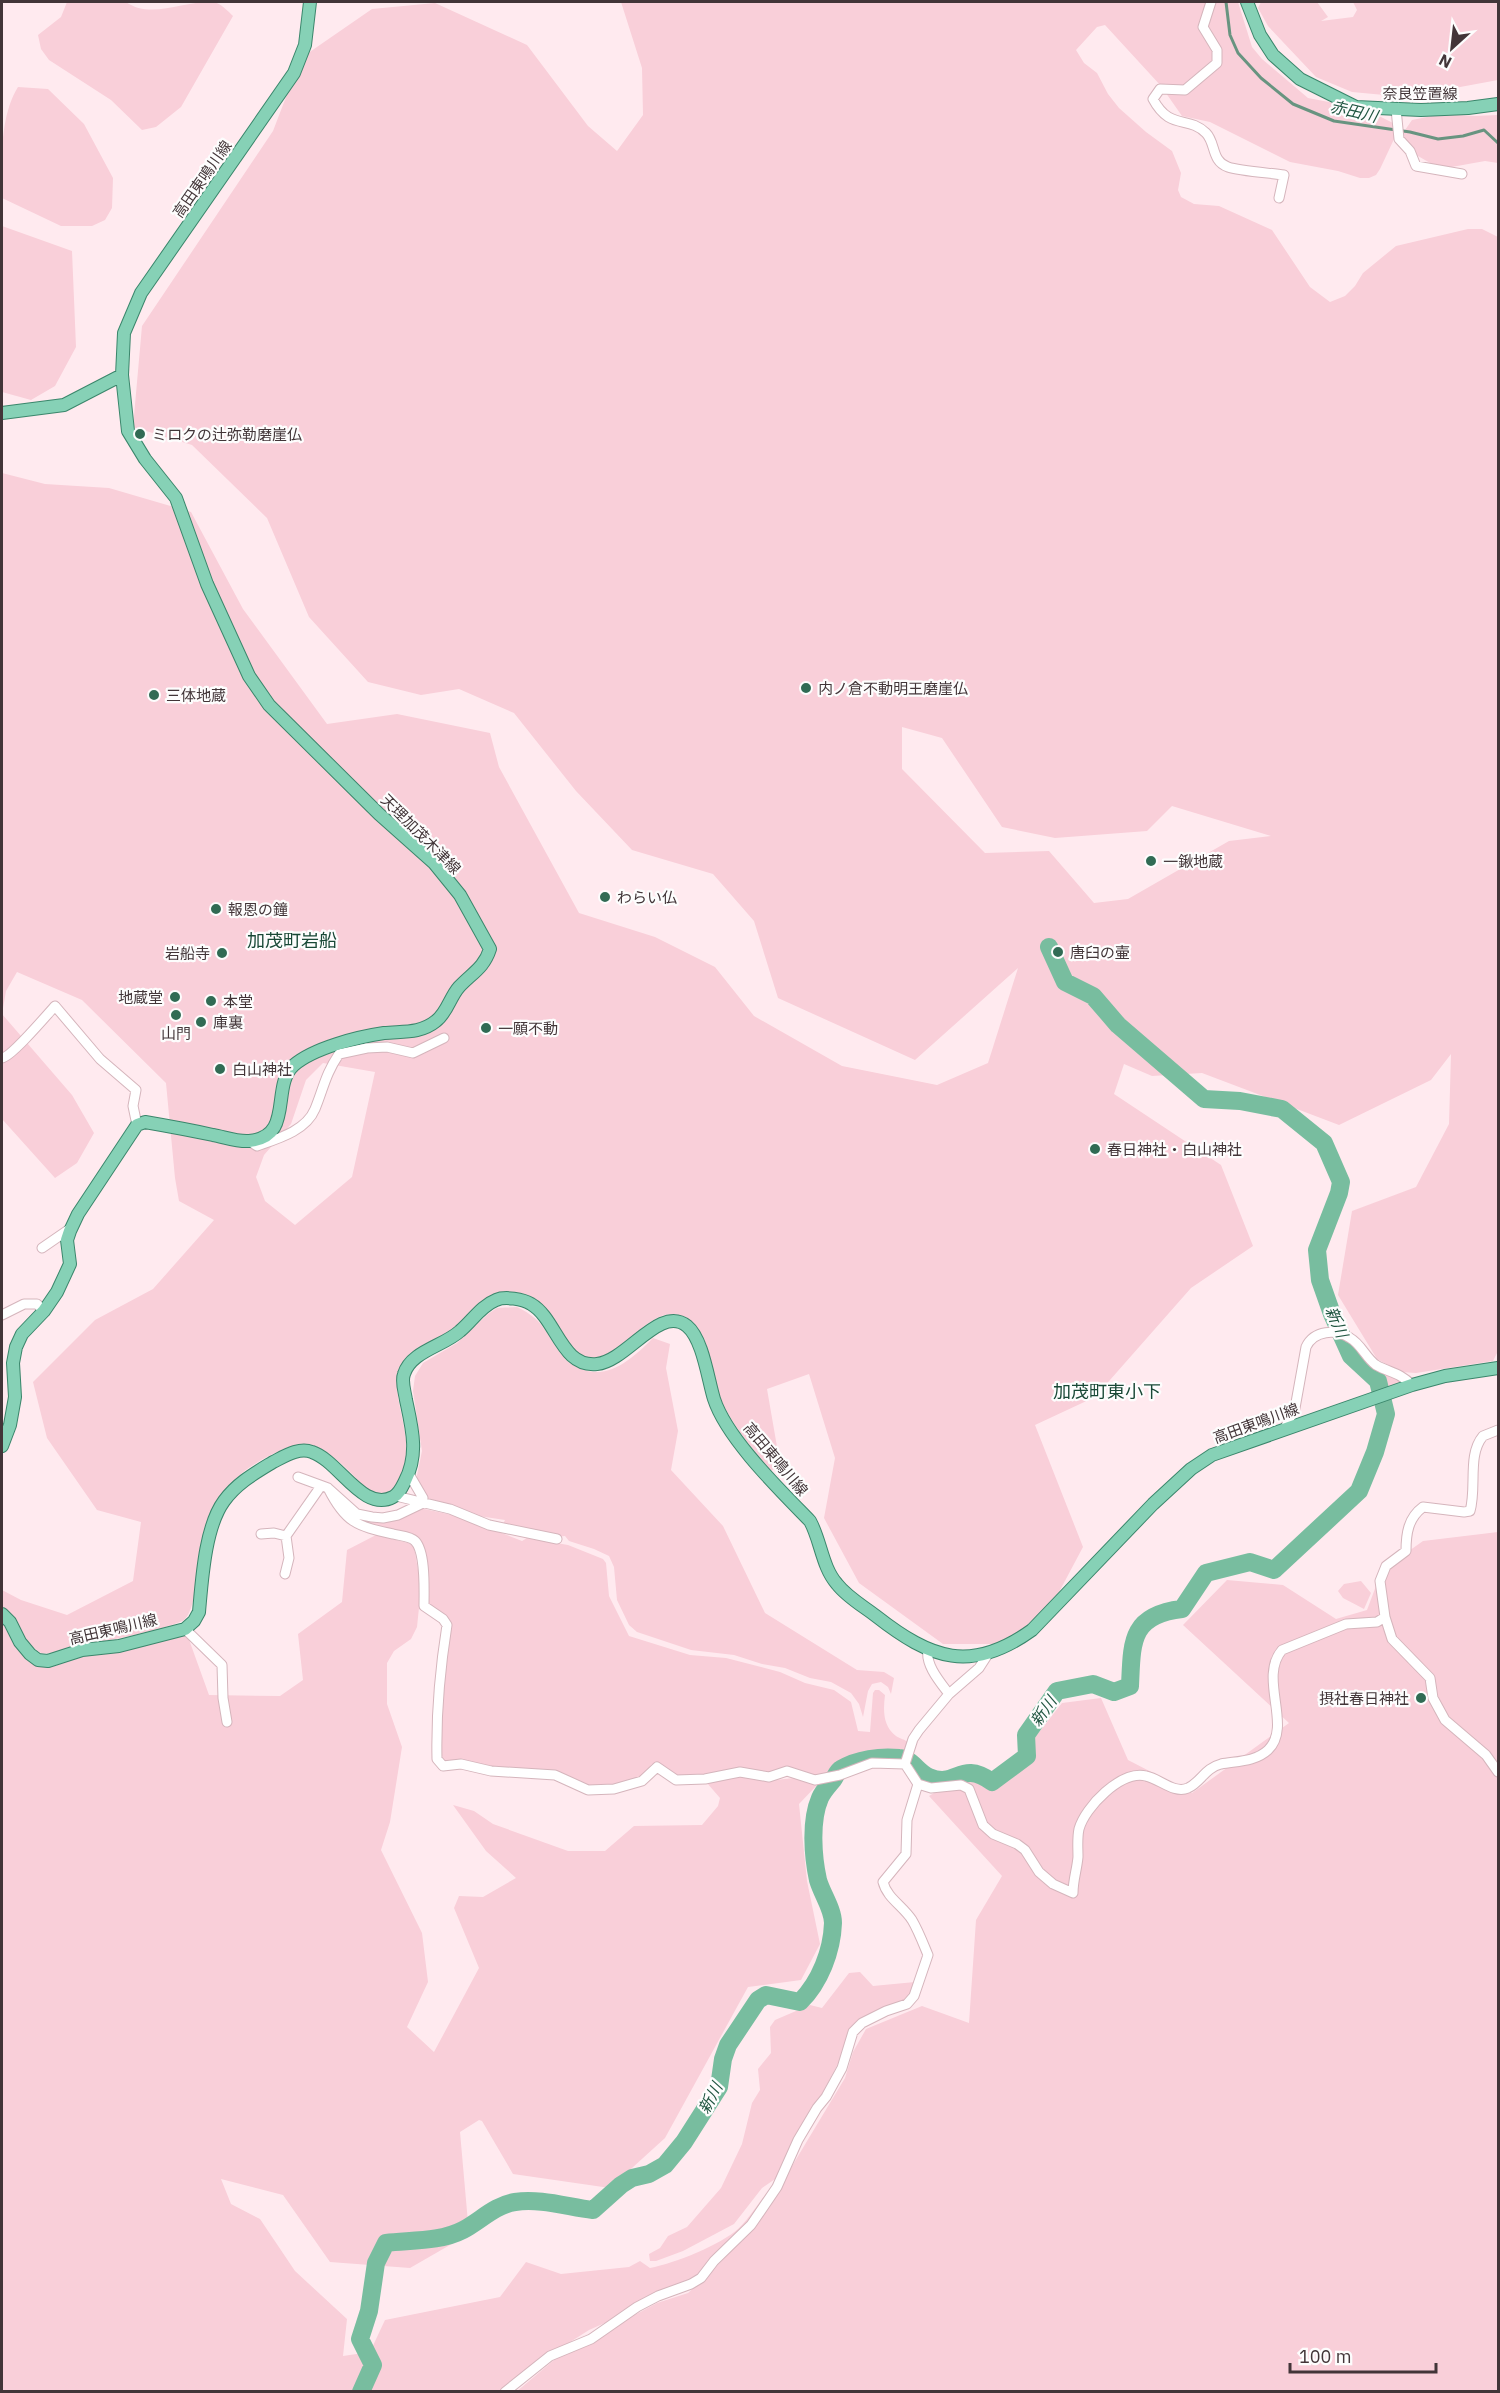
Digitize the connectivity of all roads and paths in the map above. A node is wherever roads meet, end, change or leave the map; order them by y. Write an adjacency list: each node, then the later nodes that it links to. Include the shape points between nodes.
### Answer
1 (310, 2): 8 (main road, 高田東鳴川線, via 305,45 294,73 141,293 124,333)
2 (1211, 2): 7 (street, via 1203,27 1217,50 1217,63 1185,90 1160,89 1153,99 1160,112 1207,134 1213,152 1226,167 1284,175)
3 (1250, 4): 5 (main road, 奈良笠置線, via 1260,35 1273,55 1300,79 1356,107)
4 (1498, 104): 5 (main road, 奈良笠置線)
5 (1396, 109): 6 (street, via 1399,137 1416,166)
6 (1462, 174)
7 (1279, 198)
8 (122, 375): 9 (main road, via 64,405); 13 (main road, 天理加茂木津線, via 128,431 176,498 207,584 249,676 269,705 434,863 460,895 490,950 485,963 456,990 437,1021 417,1031 354,1039 314,1053 293,1066 284,1079 276,1125 266,1135)
9 (2, 413)
10 (444, 1038): 13 (street, via 413,1053 387,1047 339,1054 308,1120 280,1138 257,1146)
11 (2, 1058): 12 (street, via 55,1006 100,1059 136,1090)
12 (137, 1125): 13 (main road, via 145,1122); 14 (main road)
13 (249, 1141)
14 (71, 1228): 15 (street); 16 (main road, via 67,1240 70,1264)
15 (42, 1248)
16 (44, 1311): 17 (street, via 37,1304 24,1304); 22 (main road, via 15,1347 15,1397)
17 (2, 1315)
18 (1498, 1368): 19 (main road, 高田東鳴川線)
19 (1412, 1385): 20 (main road, 高田東鳴川線); 20 (street, via 1403,1375 1377,1365 1352,1339 1331,1332 1316,1336 1309,1341 1294,1408)
20 (1285, 1428): 36 (main road, 高田東鳴川線, via 1212,1455 1191,1469 1032,1630 1014,1644)
21 (1498, 1430): 33 (street, via 1483,1436 1473,1458 1474,1500 1470,1511 1423,1507 1417,1512 1408,1528 1406,1551 1386,1566 1380,1581)
22 (2, 1446)
23 (409, 1474): 26 (main road, 高田東鳴川線); 27 (street, via 423,1498); 35 (main road, 高田東鳴川線, via 414,1438 403,1375 419,1355 447,1342 496,1299 529,1302 549,1320 574,1358 593,1364 620,1356 662,1322 676,1322 687,1326 697,1340 715,1402 725,1421 760,1469 810,1521 836,1584 888,1625)
24 (298, 1477): 25 (street)
25 (325, 1487): 27 (street, via 357,1514 372,1517 398,1515); 29 (street); 39 (street, via 351,1522 416,1542 421,1554 424,1606 447,1625 437,1736 437,1759 443,1766 461,1764 491,1771 555,1775 588,1790 614,1789 642,1781 657,1767 676,1780 740,1772 769,1777 787,1771 815,1780 872,1763)
26 (396, 1496): 27 (street); 34 (main road, via 383,1501 365,1497 311,1451 296,1451 249,1476 224,1501 215,1519 199,1612)
27 (421, 1504): 30 (street, via 450,1509 508,1530)
28 (261, 1534): 29 (street)
29 (286, 1536): 31 (street, via 289,1558)
30 (557, 1539)
31 (285, 1574)
32 (2, 1614): 34 (main road, 高田東鳴川線, via 30,1654 43,1661)
33 (1385, 1617): 40 (street, via 1392,1639 1430,1678 1445,1720 1486,1755); 41 (street, via 1377,1622 1346,1624 1282,1650 1274,1666 1278,1727 1269,1749 1256,1758 1214,1766 1189,1788 1176,1790 1144,1775 1121,1782 1101,1795 1078,1830 1073,1893 1039,1872 1025,1850 983,1825 969,1789 961,1785 931,1788)
34 (185, 1629): 38 (street, via 222,1665)
35 (928, 1649): 36 (main road, 高田東鳴川線, via 972,1658); 37 (street, via 936,1676)
36 (988, 1653): 37 (street, via 979,1668)
37 (949, 1694): 39 (street, via 919,1730)
38 (228, 1722)
39 (905, 1764): 41 (street)
40 (1498, 1772)
41 (918, 1784): 42 (street, via 907,1820 906,1854 883,1882 886,1893 912,1921 928,1955 914,1996 907,2004 886,2011 853,2032 837,2079 798,2140 777,2187 751,2225 701,2278 637,2307 591,2339 550,2356)
42 (505, 2391)

